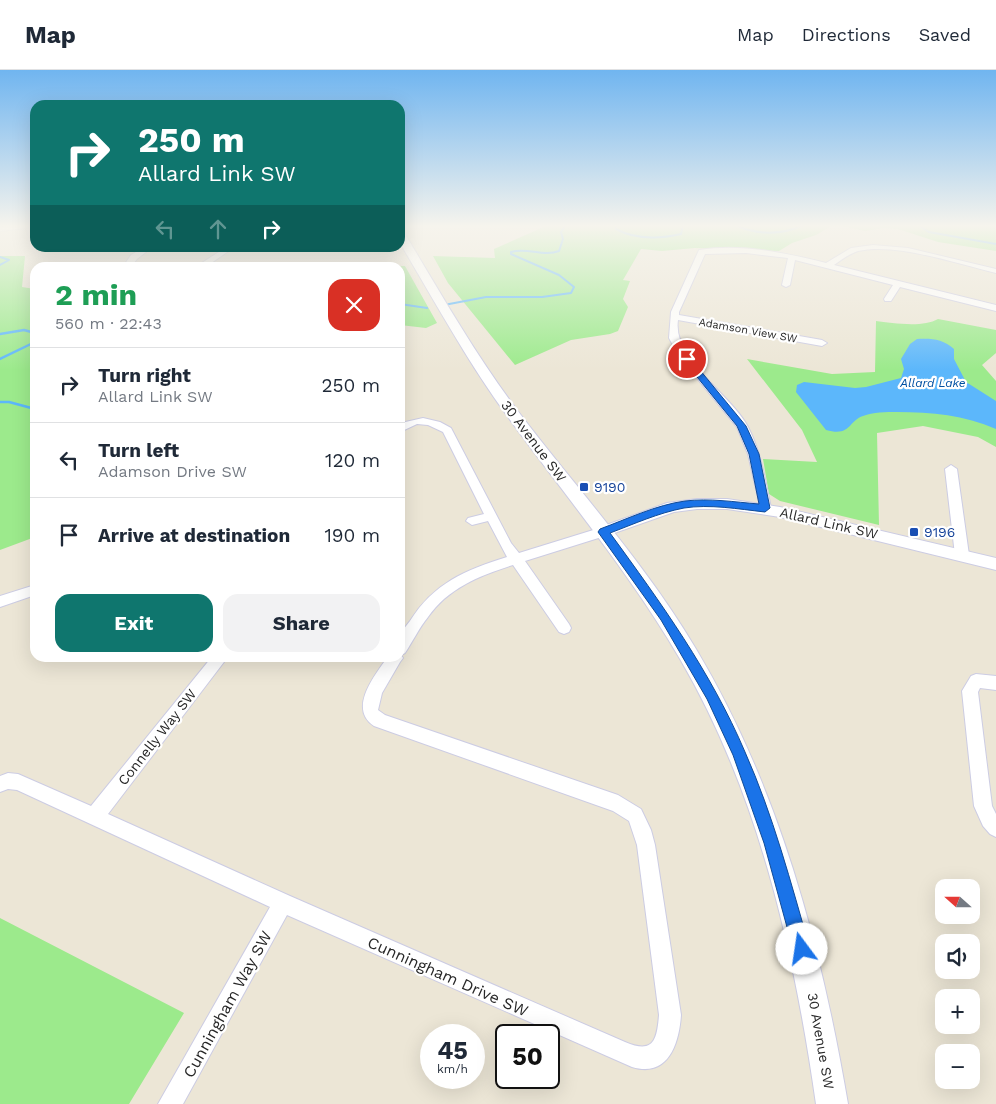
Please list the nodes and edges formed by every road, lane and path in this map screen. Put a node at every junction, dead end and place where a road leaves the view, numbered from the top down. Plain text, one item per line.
1 (693, 273) edge
2 (789, 273) edge
3 (856, 273) edge
4 (425, 275) edge
5 (898, 284) junction
6 (786, 285) dead end
7 (888, 299) dead end
8 (996, 308) edge
9 (674, 318) junction
10 (822, 343) dead end
11 (405, 425) edge
12 (951, 469) dead end
13 (765, 508) junction
14 (491, 516) junction
15 (472, 521) dead end
16 (603, 532) junction
17 (962, 555) junction
18 (517, 560) junction
19 (996, 564) edge
20 (30, 592) edge
21 (0, 602) edge
22 (564, 628) dead end
23 (405, 641) edge
24 (216, 662) edge
25 (393, 662) edge
26 (996, 683) edge
27 (0, 784) edge
28 (95, 816) junction
29 (996, 828) edge
30 (282, 903) junction
31 (170, 1104) edge
32 (832, 1104) edge

1 - 9 street
2 - 6 street
3 - 5 street
4 - 16 main road, 30 Avenue SW
5 - 7 street
5 - 8 street
9 - 10 street, Adamson View SW
9 - 13 street
11 - 14 street
12 - 17 street
13 - 16 street, Allard Link SW
13 - 17 street, Allard Link SW
14 - 15 street
14 - 18 street
16 - 18 street
16 - 32 main road, 30 Avenue SW
17 - 19 street, Allard Link SW
18 - 22 street
18 - 23 street
20 - 21 street
24 - 28 street, Connelly Way SW
25 - 30 street, Cunningham Drive SW
26 - 29 street
27 - 28 street, Cunningham Drive SW
28 - 30 street, Cunningham Drive SW
30 - 31 street, Cunningham Way SW

